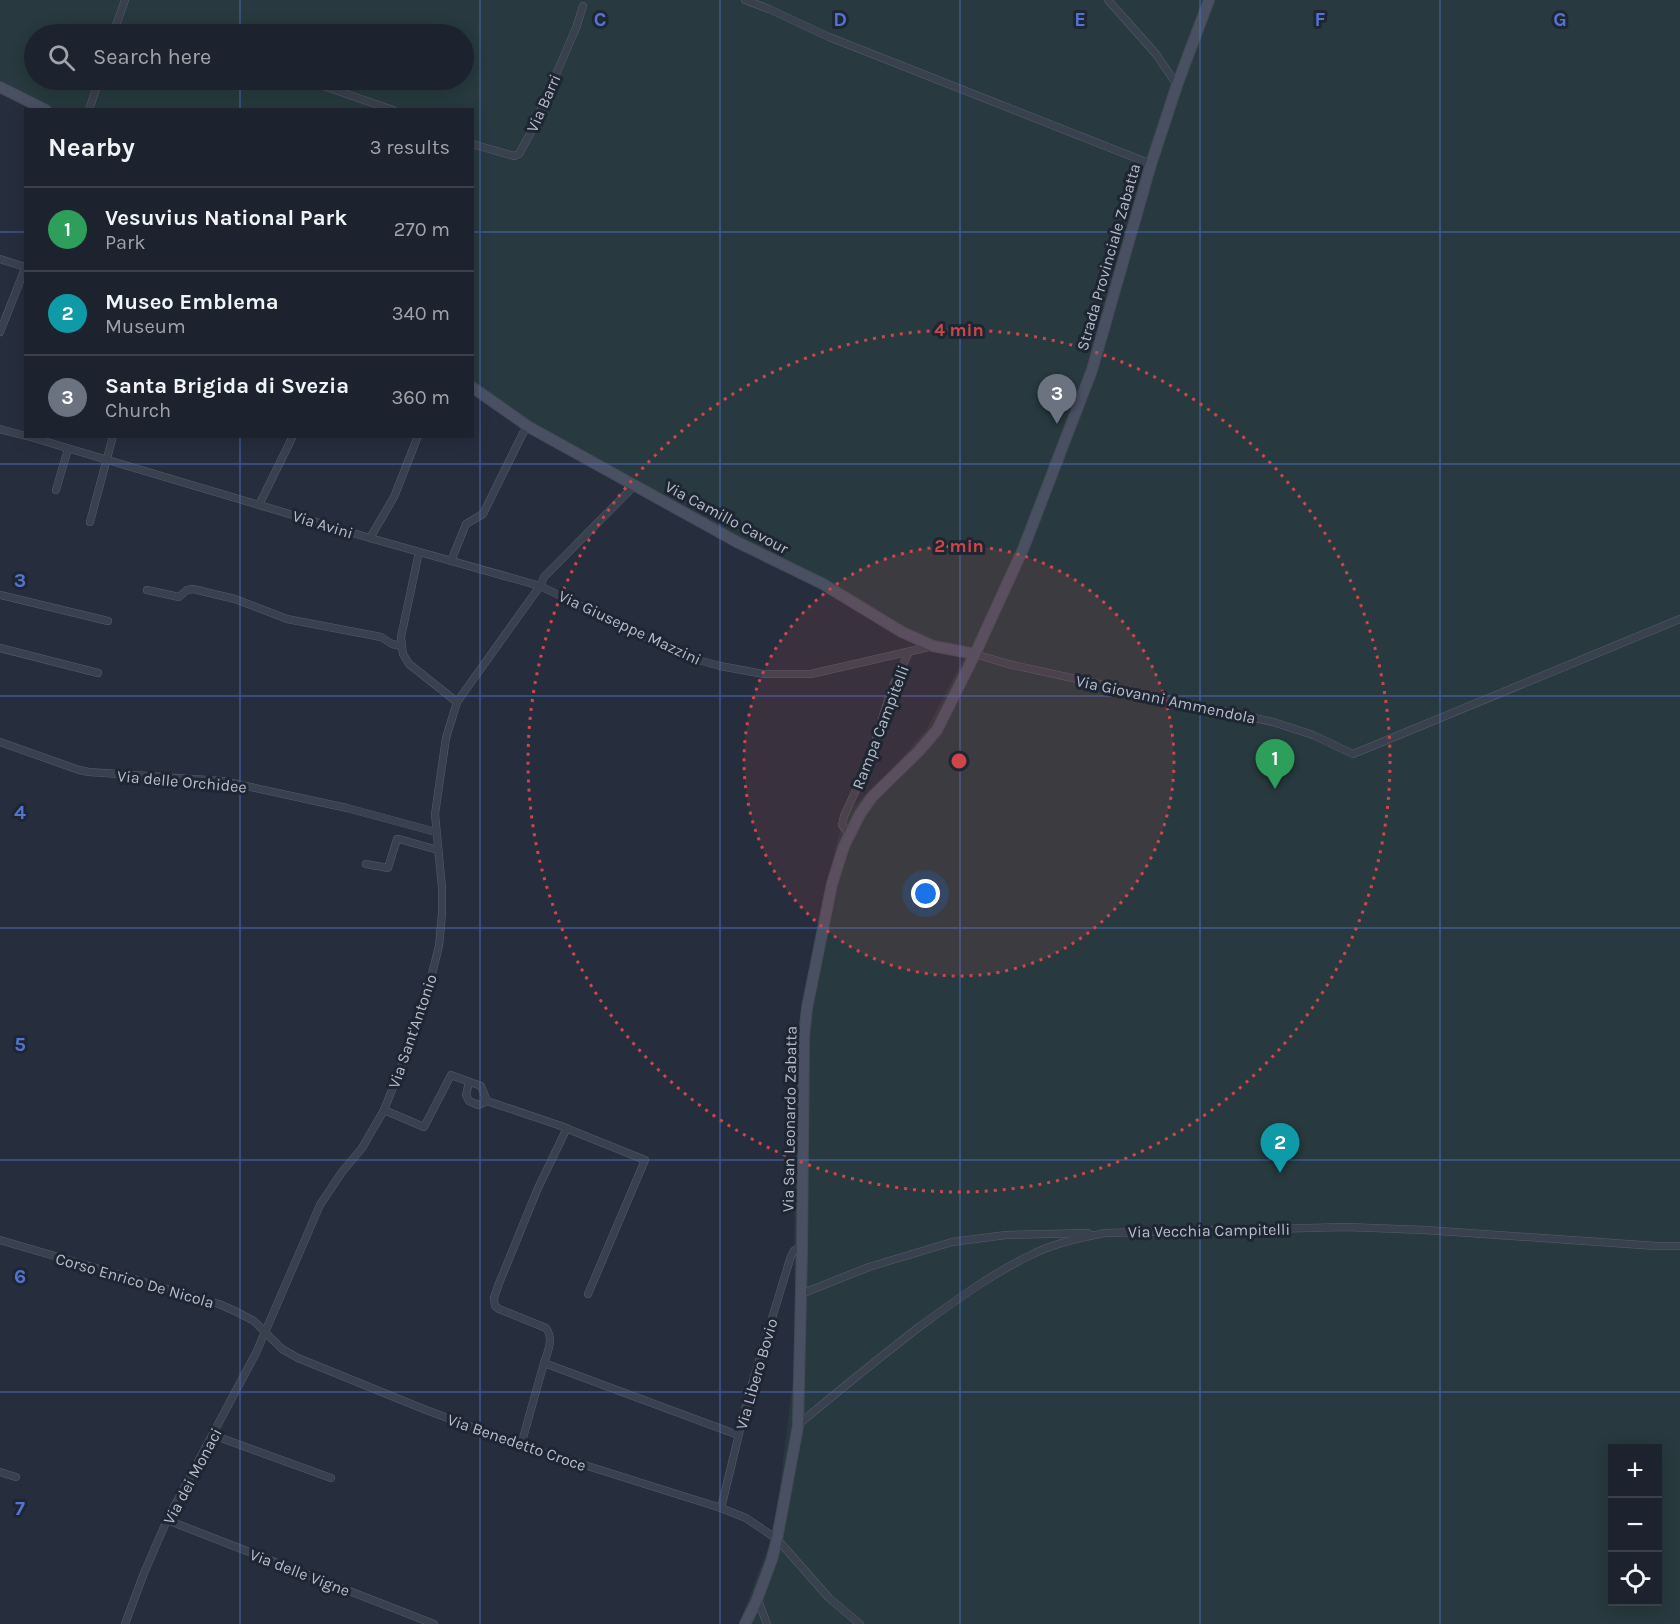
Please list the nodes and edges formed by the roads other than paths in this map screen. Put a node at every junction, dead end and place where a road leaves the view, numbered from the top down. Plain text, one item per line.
1 (125, 0) edge
2 (745, 0) edge
3 (1108, 0) edge
4 (1209, 0) edge
5 (583, 6) dead end
6 (116, 24) edge
7 (1177, 85) junction
8 (0, 87) edge
9 (96, 90) edge
10 (335, 90) edge
11 (42, 108) edge
12 (90, 108) edge
13 (387, 108) edge
14 (474, 145) edge
15 (1151, 164) junction
16 (0, 259) edge
17 (24, 265) edge
18 (24, 271) edge
19 (0, 332) edge
20 (474, 388) edge
21 (530, 427) junction
22 (0, 429) edge
23 (24, 435) edge
24 (113, 438) edge
25 (292, 438) edge
26 (417, 438) edge
27 (52, 440) edge
28 (68, 449) junction
29 (107, 460) junction
30 (635, 485) junction
31 (56, 490) dead end
32 (259, 505) junction
33 (90, 522) dead end
34 (370, 538) junction
35 (419, 552) junction
36 (451, 561) junction
37 (540, 586) junction
38 (147, 590) dead end
39 (0, 595) edge
40 (1680, 619) edge
41 (108, 621) dead end
42 (401, 646) junction
43 (933, 646) junction
44 (0, 648) edge
45 (909, 651) junction
46 (975, 654) junction
47 (98, 673) dead end
48 (457, 702) junction
49 (0, 742) edge
50 (436, 832) junction
51 (849, 833) junction
52 (438, 849) junction
53 (366, 864) dead end
54 (469, 1082) junction
55 (488, 1101) junction
56 (384, 1110) junction
57 (568, 1129) dead end
58 (1105, 1233) junction
59 (0, 1240) edge
60 (1680, 1246) edge
61 (802, 1247) junction
62 (588, 1294) dead end
63 (801, 1294) junction
64 (265, 1330) junction
65 (544, 1363) junction
66 (798, 1426) junction
67 (213, 1435) junction
68 (738, 1435) junction
69 (521, 1445) junction
70 (0, 1472) edge
71 (16, 1477) dead end
72 (331, 1478) dead end
73 (720, 1508) junction
74 (167, 1520) junction
75 (777, 1539) junction
76 (757, 1598) junction
77 (125, 1624) edge
78 (434, 1624) edge
79 (745, 1624) edge
80 (767, 1624) edge
81 (860, 1624) edge

1 - 6 street
2 - 15 street
3 - 7 street
4 - 7 street, Strada Provinciale Zabatta
5 - 14 street, Via Barri
7 - 15 street, Strada Provinciale Zabatta
8 - 11 street
9 - 12 street
10 - 13 street
15 - 46 street, Strada Provinciale Zabatta
16 - 17 street
18 - 19 street
20 - 21 street, Via Camillo Cavour
21 - 30 street, Via Camillo Cavour
21 - 36 street
22 - 23 street, Via Avini
24 - 29 street
25 - 32 street
26 - 34 street
27 - 28 street, Via Avini
28 - 29 street, Via Avini
28 - 31 street
29 - 32 street, Via Avini
29 - 33 street
30 - 37 street, Via Sant'Antonio
30 - 43 street, Via Camillo Cavour
32 - 34 street, Via Avini
34 - 35 street, Via Avini
35 - 36 street, Via Avini
35 - 42 street
36 - 37 street, Via Avini
37 - 45 street, Via Giuseppe Mazzini
37 - 48 street, Via Sant'Antonio
38 - 42 street
39 - 41 street
40 - 46 street, Via Giovanni Ammendola
42 - 48 street
43 - 45 street, Via Giuseppe Mazzini
43 - 46 street, Via Camillo Cavour
44 - 47 street
45 - 51 street, Rampa Campitelli
46 - 51 street, Via San Leonardo Zabatta
48 - 50 street, Via Sant'Antonio
49 - 50 street, Via delle Orchidee
50 - 52 street, Via Sant'Antonio
51 - 61 street, Via San Leonardo Zabatta
52 - 53 street
52 - 56 street, Via Sant'Antonio
54 - 55 street
54 - 55 street
54 - 56 street
55 - 65 street
56 - 64 street, Via Sant'Antonio
57 - 62 street
58 - 60 street, Via Vecchia Campitelli
58 - 63 street
58 - 66 street, Via Vecchia Campitelli
59 - 64 street, Corso Enrico De Nicola
61 - 63 street, Via San Leonardo Zabatta
61 - 68 street, Via Libero Bovio
63 - 66 street, Via San Leonardo Zabatta
64 - 67 street, Via dei Monaci
64 - 69 street, Via Benedetto Croce
65 - 68 street
65 - 69 street
66 - 75 street, Via San Leonardo Zabatta
67 - 72 street
67 - 74 street, Via dei Monaci
68 - 73 street, Via Libero Bovio
69 - 73 street, Via Benedetto Croce
70 - 71 street
73 - 75 street, Via Benedetto Croce
74 - 77 street, Via dei Monaci
74 - 78 street, Via delle Vigne
75 - 76 street, Via San Leonardo Zabatta
75 - 81 street, Via Benedetto Croce
76 - 79 street, Via San Leonardo Zabatta
76 - 80 street

